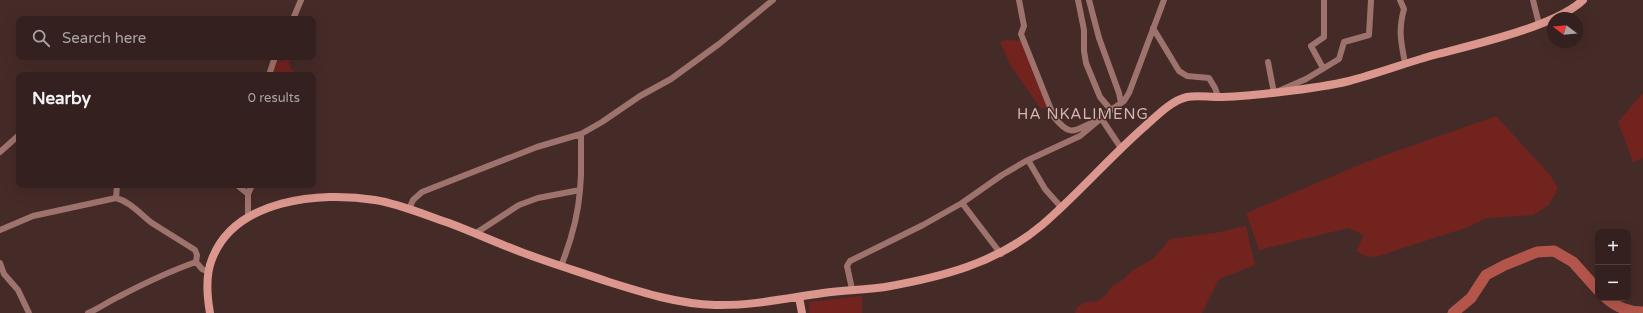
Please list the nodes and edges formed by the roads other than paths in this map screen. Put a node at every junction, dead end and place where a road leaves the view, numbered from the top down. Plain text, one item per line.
1 (301, 0) edge
2 (773, 0) edge
3 (1020, 0) edge
4 (1078, 0) edge
5 (1089, 0) edge
6 (1164, 0) edge
7 (1324, 0) edge
8 (1371, 0) edge
9 (1400, 0) edge
10 (1533, 0) edge
11 (1583, 0) edge
12 (294, 16) edge
13 (1540, 24) junction
14 (1152, 28) junction
15 (274, 60) edge
16 (1268, 62) dead end
17 (1405, 63) junction
18 (1323, 68) junction
19 (270, 72) edge
20 (1274, 93) junction
21 (1218, 97) junction
22 (1121, 103) junction
23 (1111, 110) junction
24 (1100, 119) junction
25 (582, 134) junction
26 (16, 138) edge
27 (1121, 148) junction
28 (0, 152) edge
29 (1028, 160) junction
30 (117, 188) edge
31 (240, 188) edge
32 (251, 188) edge
33 (580, 190) junction
34 (248, 194) junction
35 (116, 198) junction
36 (962, 203) junction
37 (1061, 207) junction
38 (409, 209) junction
39 (248, 217) junction
40 (0, 230) edge
41 (476, 233) junction
42 (1001, 254) junction
43 (196, 262) junction
44 (0, 263) edge
45 (561, 266) junction
46 (209, 272) junction
47 (852, 289) junction
48 (799, 297) junction
49 (29, 313) edge
50 (88, 313) edge
51 (210, 313) edge
52 (802, 313) edge

1 - 12 street
2 - 25 street
3 - 24 street
4 - 23 street
5 - 22 street
6 - 14 street
7 - 18 street
8 - 18 street
9 - 17 street
10 - 13 street
11 - 13 main road
13 - 17 main road
14 - 21 street
14 - 22 street
15 - 19 street
16 - 20 street
17 - 20 main road
18 - 20 street
20 - 21 main road
21 - 27 main road
22 - 23 street
23 - 24 street
24 - 27 street
24 - 29 street
25 - 33 street
25 - 38 street
26 - 28 street
27 - 37 main road
29 - 36 street
29 - 37 street
30 - 35 street
31 - 34 street
32 - 34 street
33 - 41 street
33 - 45 street
34 - 39 street
35 - 40 street
35 - 43 street
36 - 42 street
36 - 47 street
37 - 42 main road
38 - 39 main road
38 - 41 main road
39 - 46 main road
41 - 45 main road
42 - 47 main road
43 - 46 street
43 - 50 street
44 - 49 street
45 - 48 main road
46 - 51 main road
47 - 48 main road
48 - 52 main road

